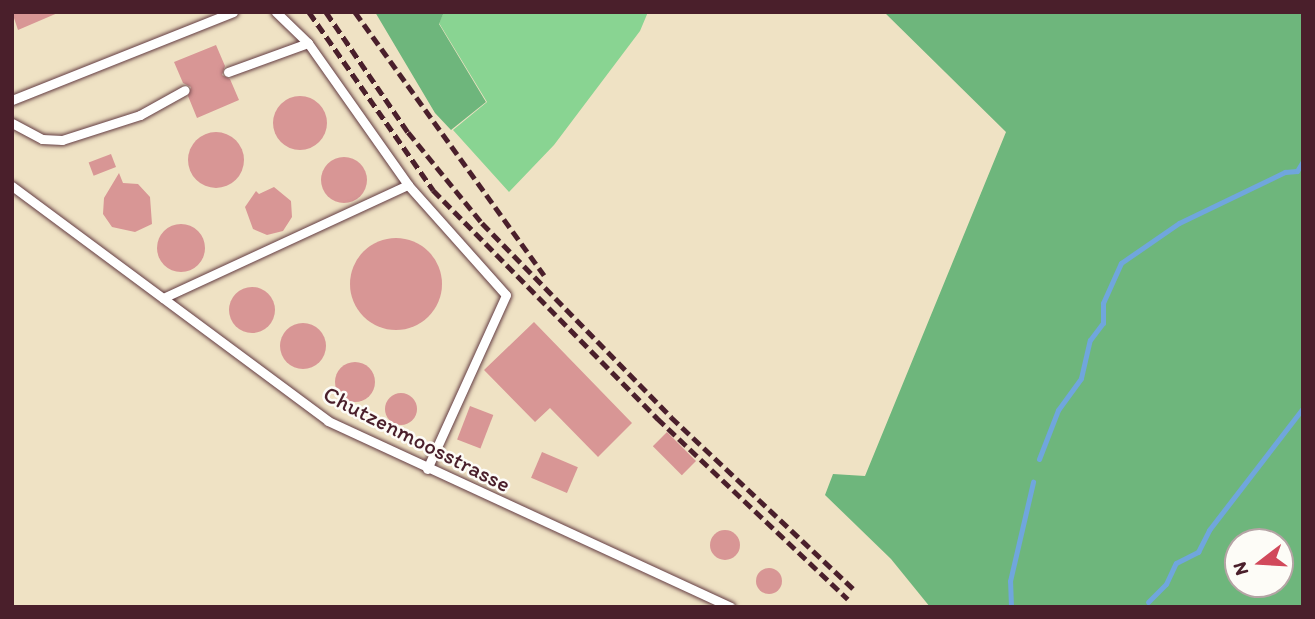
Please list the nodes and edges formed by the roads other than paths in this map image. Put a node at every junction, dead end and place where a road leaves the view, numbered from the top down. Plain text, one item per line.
1 (233, 12) edge
2 (276, 12) edge
3 (309, 43) junction
4 (228, 72) dead end
5 (185, 90) dead end
6 (12, 100) edge
7 (12, 123) edge
8 (408, 185) junction
9 (12, 186) edge
10 (163, 298) junction
11 (427, 469) junction
12 (730, 607) edge

1 - 6 lane
2 - 3 lane
3 - 4 lane
3 - 8 lane
5 - 7 lane
8 - 10 lane
8 - 11 lane
9 - 10 lane, Chutzenmoosstrasse
10 - 11 lane, Chutzenmoosstrasse
11 - 12 lane, Chutzenmoosstrasse

